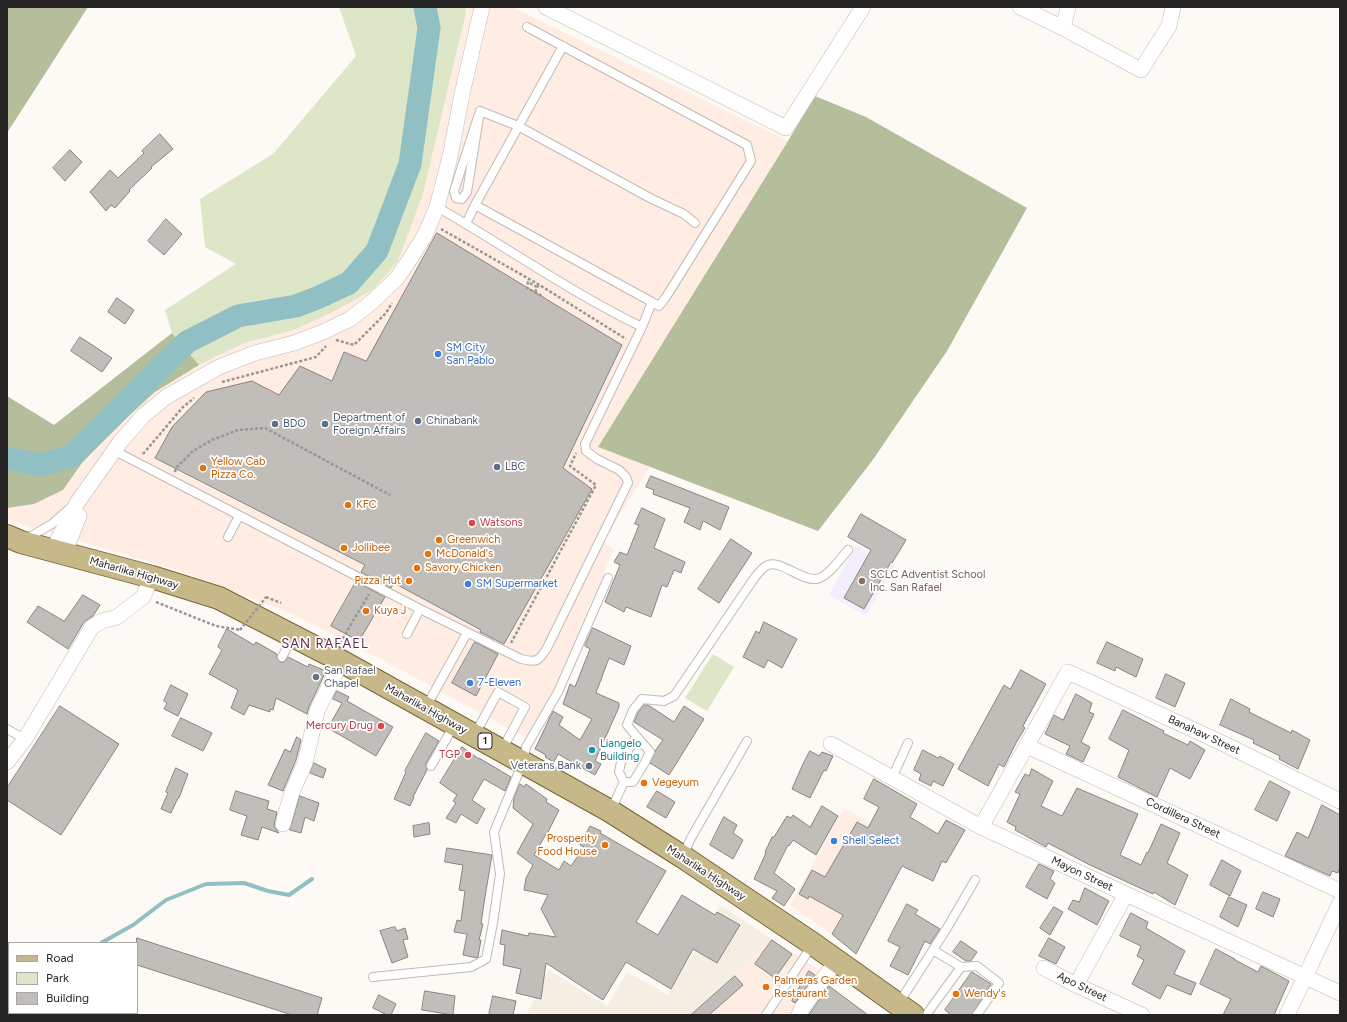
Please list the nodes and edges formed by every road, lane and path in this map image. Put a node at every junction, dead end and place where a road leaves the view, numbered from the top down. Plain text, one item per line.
1 (482, 7) edge
2 (546, 7) edge
3 (863, 7) edge
4 (1020, 7) edge
5 (1068, 7) edge
6 (1174, 7) edge
7 (527, 27) dead end
8 (1063, 28) junction
9 (562, 46) junction
10 (480, 110) junction
11 (518, 126) junction
12 (476, 205) junction
13 (437, 207) junction
14 (696, 223) dead end
15 (466, 224) junction
16 (438, 227) dead end
17 (535, 292) dead end
18 (544, 297) dead end
19 (394, 299) dead end
20 (652, 302) junction
21 (642, 327) junction
22 (332, 339) dead end
23 (628, 340) dead end
24 (328, 344) dead end
25 (217, 384) dead end
26 (200, 394) dead end
27 (115, 451) junction
28 (577, 452) dead end
29 (143, 454) dead end
30 (168, 469) dead end
31 (174, 472) junction
32 (181, 476) dead end
33 (90, 484) junction
34 (390, 496) dead end
35 (77, 503) junction
36 (239, 516) junction
37 (228, 537) dead end
38 (14, 539) edge
39 (848, 550) dead end
40 (58, 552) junction
41 (152, 577) junction
42 (608, 578) dead end
43 (374, 584) junction
44 (143, 597) junction
45 (281, 603) dead end
46 (420, 609) junction
47 (467, 633) junction
48 (406, 634) dead end
49 (293, 637) junction
50 (508, 648) dead end
51 (282, 657) dead end
52 (337, 659) junction
53 (425, 708) junction
54 (454, 724) junction
55 (7, 729) edge
56 (474, 735) junction
57 (636, 737) junction
58 (25, 739) junction
59 (747, 741) dead end
60 (908, 743) dead end
61 (831, 744) dead end
62 (1027, 746) junction
63 (502, 750) junction
64 (7, 762) edge
65 (523, 762) junction
66 (431, 766) dead end
67 (892, 778) junction
68 (624, 782) junction
69 (1340, 801) edge
70 (610, 811) junction
71 (283, 824) dead end
72 (981, 827) junction
73 (683, 857) junction
74 (975, 880) dead end
75 (1340, 891) edge
76 (1126, 894) junction
77 (1340, 903) edge
78 (813, 944) junction
79 (933, 950) junction
80 (836, 960) junction
81 (960, 967) junction
82 (1044, 968) dead end
83 (1305, 976) junction
84 (373, 977) dead end
85 (1076, 985) junction
86 (1340, 993) edge
87 (775, 1002) junction
88 (906, 1010) edge
89 (766, 1015) edge
90 (776, 1015) edge
91 (799, 1015) edge
92 (926, 1015) edge
93 (977, 1015) edge
94 (1142, 1015) edge
95 (1286, 1015) edge

1 - 13 street
2 - 3 street
4 - 8 street
5 - 8 street
6 - 8 street
7 - 9 lane
9 - 11 lane
9 - 20 lane
10 - 10 lane
10 - 11 lane
11 - 12 lane
11 - 14 lane
12 - 15 lane
12 - 20 lane
13 - 15 lane
13 - 27 street
15 - 21 lane
16 - 23 path
17 - 18 path
19 - 22 path
20 - 21 lane
21 - 47 lane
24 - 25 path
26 - 29 path
27 - 33 street
27 - 36 lane
28 - 50 path
30 - 31 path
31 - 32 path
31 - 34 path
33 - 35 street
33 - 40 street
35 - 38 lane
35 - 40 street
36 - 37 lane
36 - 43 lane
38 - 40 main road, Maharlika Highway / 1
39 - 57 lane
40 - 41 main road, Maharlika Highway / 1
41 - 44 street
41 - 49 main road, Maharlika Highway / 1
42 - 65 lane
43 - 46 lane
43 - 52 path
44 - 45 path, bridge
44 - 58 street
46 - 47 lane
46 - 48 lane
47 - 53 lane
49 - 51 lane
49 - 52 main road, Maharlika Highway / 1
52 - 53 main road, Maharlika Highway / 1
52 - 71 street
53 - 54 main road, Maharlika Highway / 1
54 - 56 main road, Maharlika Highway / 1
54 - 66 lane
55 - 58 lane
56 - 63 main road, Maharlika Highway / 1
56 - 63 lane
57 - 68 lane
57 - 68 lane
58 - 64 street
59 - 73 lane
60 - 67 lane
61 - 67 street, Mayon Street
62 - 69 street, Banahaw Street
62 - 72 street
62 - 75 street, Cordillera Street
63 - 65 main road, Maharlika Highway / 1
65 - 70 main road, Maharlika Highway / 1
65 - 84 lane
67 - 72 street, Mayon Street
68 - 70 lane
70 - 73 main road, Maharlika Highway / 1
72 - 76 street, Mayon Street
73 - 78 main road, Maharlika Highway / 1
74 - 79 lane
76 - 83 street, Mayon Street
76 - 85 street
77 - 83 street
78 - 80 main road, Maharlika Highway / 1
78 - 87 lane
79 - 81 lane
79 - 88 lane
80 - 88 main road, Maharlika Highway / 1
80 - 91 street
81 - 92 lane
81 - 93 lane
82 - 85 street, Apo Street
83 - 86 street, Mayon Street
83 - 95 street
85 - 94 street, Apo Street
87 - 89 lane
87 - 90 lane

